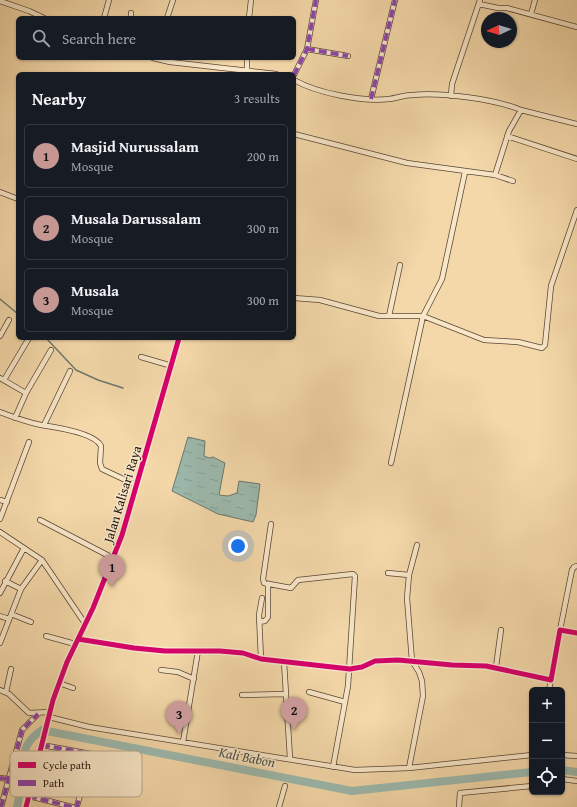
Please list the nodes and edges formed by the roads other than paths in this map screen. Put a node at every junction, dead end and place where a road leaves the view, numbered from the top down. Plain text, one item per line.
1 (110, 0) edge
2 (173, 0) edge
3 (251, 0) edge
4 (316, 0) edge
5 (395, 0) edge
6 (535, 0) edge
7 (0, 1) edge
8 (480, 2) edge
9 (530, 14) junction
10 (40, 16) edge
11 (105, 16) edge
12 (168, 16) edge
13 (249, 16) edge
14 (577, 27) edge
15 (307, 49) junction
16 (348, 56) dead end
17 (162, 60) edge
18 (247, 60) edge
19 (247, 72) edge
20 (296, 72) edge
21 (296, 81) edge
22 (451, 96) junction
23 (371, 99) junction
24 (521, 110) junction
25 (577, 124) edge
26 (296, 135) edge
27 (507, 136) junction
28 (577, 159) edge
29 (465, 172) junction
30 (495, 175) junction
31 (513, 180) dead end
32 (0, 192) edge
33 (16, 198) edge
34 (577, 210) edge
35 (400, 264) dead end
36 (296, 298) edge
37 (389, 316) junction
38 (423, 316) junction
39 (9, 320) dead end
40 (0, 336) edge
41 (28, 340) edge
42 (178, 340) edge
43 (51, 350) dead end
44 (141, 356) dead end
45 (172, 366) junction
46 (70, 371) dead end
47 (2, 379) edge
48 (26, 393) junction
49 (0, 412) edge
50 (15, 418) junction
51 (44, 425) junction
52 (29, 442) dead end
53 (391, 464) dead end
54 (136, 485) junction
55 (0, 500) edge
56 (7, 502) junction
57 (0, 519) edge
58 (40, 520) dead end
59 (271, 524) dead end
60 (0, 532) edge
61 (417, 545) dead end
62 (24, 548) junction
63 (113, 558) junction
64 (42, 560) junction
65 (577, 566) edge
66 (388, 573) dead end
67 (409, 575) junction
68 (5, 581) junction
69 (268, 584) junction
70 (21, 589) junction
71 (0, 593) edge
72 (262, 598) dead end
73 (0, 616) edge
74 (10, 616) junction
75 (30, 622) dead end
76 (84, 622) junction
77 (259, 622) junction
78 (501, 630) dead end
79 (560, 630) junction
80 (577, 633) edge
81 (2, 635) edge
82 (46, 636) dead end
83 (78, 639) junction
84 (0, 643) edge
85 (76, 644) junction
86 (198, 651) junction
87 (261, 659) junction
88 (412, 661) junction
89 (284, 662) junction
90 (496, 667) junction
91 (11, 669) dead end
92 (350, 669) junction
93 (161, 670) dead end
94 (194, 679) junction
95 (551, 680) junction
96 (59, 683) junction
97 (550, 687) edge
98 (73, 688) dead end
99 (0, 690) edge
100 (6, 692) junction
101 (309, 692) dead end
102 (285, 694) junction
103 (242, 695) dead end
104 (345, 702) junction
105 (38, 714) junction
106 (49, 716) junction
107 (43, 742) junction
108 (183, 742) junction
109 (16, 751) edge
110 (41, 751) edge
111 (80, 751) edge
112 (529, 755) edge
113 (565, 755) edge
114 (577, 756) edge
115 (290, 758) junction
116 (333, 767) junction
117 (409, 768) junction
118 (10, 772) edge
119 (0, 778) edge
120 (8, 779) junction
121 (565, 779) edge
122 (577, 781) edge
123 (285, 786) dead end
124 (529, 786) edge
125 (29, 797) edge
126 (32, 797) edge
127 (78, 797) edge
128 (52, 805) edge
129 (1, 807) edge
130 (26, 807) edge
131 (75, 807) edge
132 (279, 807) edge
133 (459, 807) edge

1 - 11 street
2 - 12 street
3 - 13 street
4 - 15 street
5 - 23 street
6 - 9 street
7 - 10 street
8 - 9 street
8 - 22 street
9 - 14 street
15 - 16 street
15 - 20 street
17 - 19 street
18 - 19 street
21 - 23 street
22 - 23 street
22 - 24 street
24 - 25 street
24 - 27 street
26 - 29 street
27 - 28 street
27 - 30 street
29 - 30 street
29 - 38 street
30 - 31 street
32 - 33 street
34 - 38 street
35 - 37 street
36 - 37 street
37 - 38 street
38 - 53 street
39 - 40 street
41 - 47 street
42 - 45 street, Jalan Kalisari Raya
43 - 48 street
44 - 45 street
45 - 54 street, Jalan Kalisari Raya
46 - 51 street
47 - 48 street
48 - 50 street
49 - 50 street
50 - 51 street
51 - 54 street
52 - 56 street
54 - 63 street, Jalan Kalisari Raya
55 - 56 street
56 - 57 street
58 - 63 street
59 - 69 street
60 - 62 street
61 - 67 street
62 - 64 street
62 - 68 street
63 - 76 street, Jalan Kalisari Raya
64 - 70 street
64 - 76 street
65 - 79 street
66 - 67 street
67 - 88 street
68 - 70 street
68 - 71 street
69 - 77 street
69 - 92 street
70 - 74 street
72 - 77 street
73 - 74 street
74 - 75 street
74 - 81 street
76 - 83 street, Jalan Kalisari Raya
77 - 87 street
78 - 90 street
79 - 80 street
79 - 95 street
81 - 84 street
82 - 85 street
83 - 85 street, Jalan Kalisari Raya
83 - 86 street
85 - 96 street, Jalan Kalisari Raya
86 - 87 street
86 - 94 street
87 - 89 street
88 - 90 street
88 - 92 street
88 - 117 street
89 - 92 street
89 - 102 street
90 - 95 street
91 - 100 street
92 - 104 street
93 - 94 street
94 - 108 street
95 - 97 street
96 - 98 street
96 - 106 street, Jalan Kalisari Raya
99 - 100 street
100 - 105 street
101 - 104 street
102 - 103 street
102 - 115 street
104 - 116 street
105 - 106 street
105 - 109 street
106 - 107 street, Jalan Kalisari Raya
106 - 108 street
107 - 110 street, Jalan Kalisari Raya
107 - 111 street
108 - 115 street
112 - 117 street
113 - 114 street
115 - 116 street
116 - 117 street
118 - 120 street
119 - 120 street
120 - 129 street
121 - 122 street
123 - 132 street
124 - 133 street
125 - 130 street, Jalan Kalisari Raya
126 - 128 street
127 - 131 street
128 - 131 street

